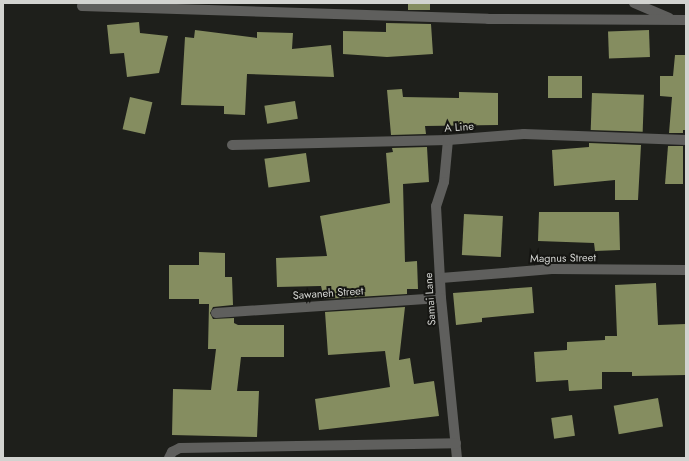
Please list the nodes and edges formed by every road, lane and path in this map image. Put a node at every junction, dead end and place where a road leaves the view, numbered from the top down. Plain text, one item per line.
1 (634, 3) edge
2 (82, 6) dead end
3 (673, 20) junction
4 (686, 20) edge
5 (448, 140) junction
6 (686, 140) edge
7 (232, 145) dead end
8 (686, 270) edge
9 (441, 278) junction
10 (441, 298) junction
11 (216, 313) dead end
12 (456, 443) junction
13 (169, 458) edge
14 (457, 458) edge

1 - 3 street
2 - 3 street
3 - 4 street
5 - 6 street, A Line
5 - 7 street, A Line
5 - 9 street, Samai Lane
8 - 9 street, Magnus Street
9 - 10 street, Samai Lane
10 - 11 street, Sawaneh Street
10 - 12 street, Samai Lane
12 - 13 street
12 - 14 street, Samai Lane

